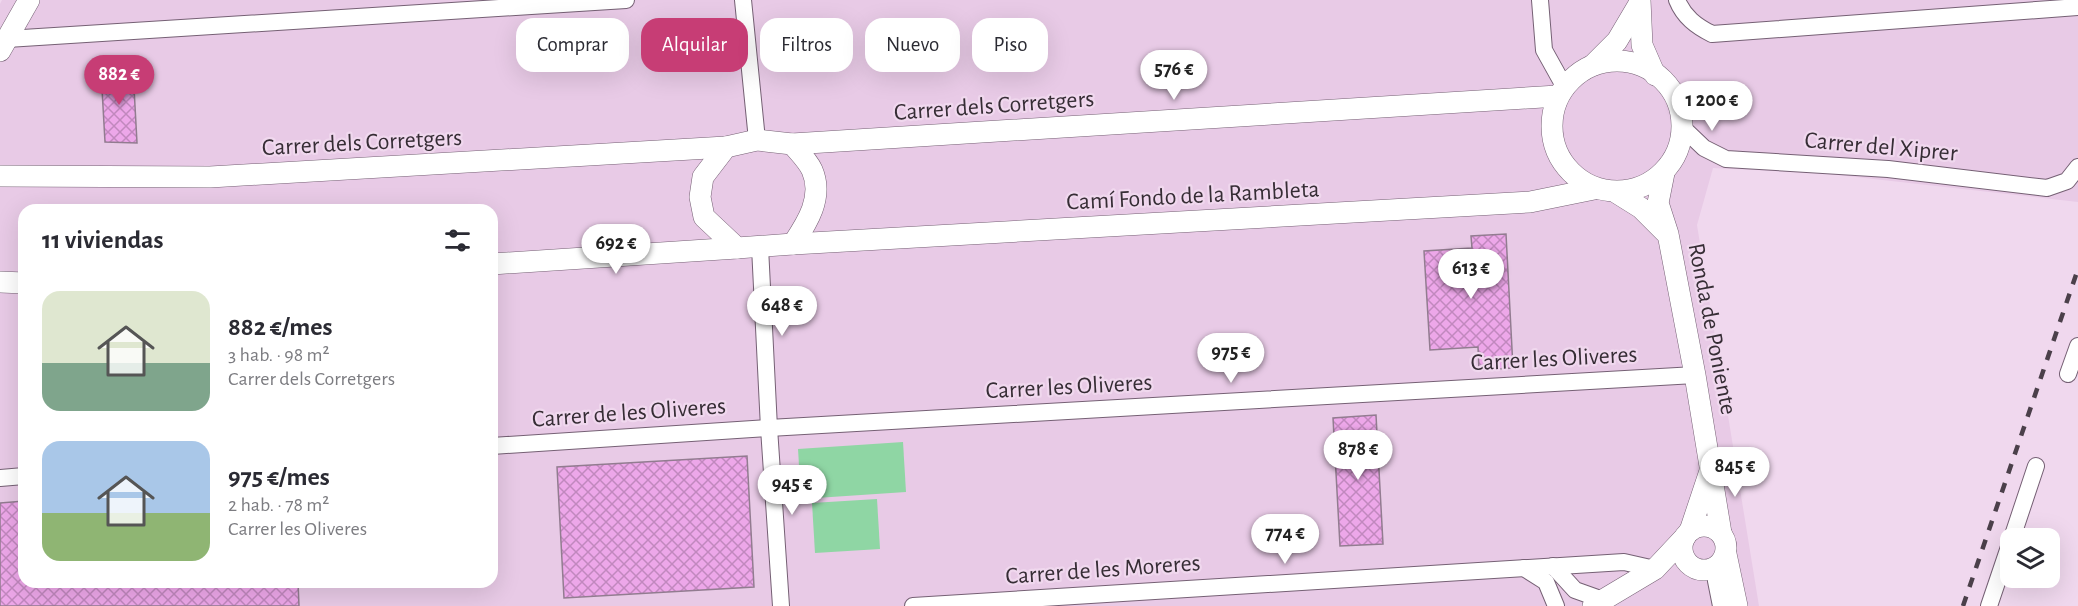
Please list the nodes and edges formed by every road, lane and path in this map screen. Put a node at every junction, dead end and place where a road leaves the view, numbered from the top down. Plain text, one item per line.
1 (29, 0) edge
2 (626, 0) edge
3 (743, 0) edge
4 (1540, 0) edge
5 (1677, 0) edge
6 (1640, 2) edge
7 (2078, 7) edge
8 (3, 45) edge
9 (1593, 65) junction
10 (1655, 75) junction
11 (1561, 91) junction
12 (1682, 127) junction
13 (757, 140) junction
14 (792, 144) junction
15 (726, 147) junction
16 (2078, 167) edge
17 (1664, 173) junction
18 (0, 176) edge
19 (1594, 189) junction
20 (1617, 193) junction
21 (1668, 234) junction
22 (793, 244) junction
23 (760, 247) junction
24 (737, 248) junction
25 (498, 264) edge
26 (0, 282) edge
27 (18, 282) edge
28 (2078, 346) edge
29 (2068, 374) dead end
30 (1695, 375) junction
31 (769, 428) junction
32 (498, 446) edge
33 (2036, 466) dead end
34 (1711, 468) junction
35 (18, 476) edge
36 (0, 478) edge
37 (2015, 528) edge
38 (1721, 533) junction
39 (1688, 534) junction
40 (1726, 554) junction
41 (1553, 566) junction
42 (1524, 568) junction
43 (1655, 568) junction
44 (1703, 573) junction
45 (2000, 574) edge
46 (1598, 603) edge
47 (1731, 605) edge
48 (781, 606) edge
49 (912, 606) edge
50 (1556, 606) edge
51 (1989, 606) edge

1 - 8 street
2 - 8 street
3 - 13 street
4 - 11 street
5 - 7 street
6 - 9 street
6 - 10 street
9 - 10 street
9 - 11 street
10 - 12 street
11 - 14 street, Carrer dels Corretgers
11 - 19 street
12 - 16 street, Carrer del Xiprer
12 - 17 street
13 - 14 street
13 - 15 street
14 - 22 street
15 - 18 street, Carrer dels Corretgers
15 - 24 street
17 - 20 street
17 - 21 street, Ronda de Poniente
19 - 20 street
19 - 22 street, Camí Fondo de la Rambleta
20 - 21 street, Ronda de Poniente
21 - 30 street, Ronda de Poniente
22 - 23 street
23 - 24 street
23 - 31 street
24 - 25 street
26 - 27 street
28 - 29 street
30 - 31 street, Carrer les Oliveres
30 - 34 street, Ronda de Poniente
31 - 32 street, Carrer de les Oliveres
31 - 48 street
33 - 37 street
34 - 38 street, Ronda de Poniente
34 - 39 street, Ronda de Poniente
35 - 36 street
38 - 39 street
38 - 40 street
39 - 43 street
39 - 44 street
40 - 44 street
40 - 47 street
41 - 42 street, Carrer de les Moreres
41 - 43 street, Carrer de les Moreres
41 - 46 street
42 - 49 street, Carrer de les Moreres
42 - 50 street
43 - 44 street
43 - 46 street
44 - 47 street
45 - 51 street

